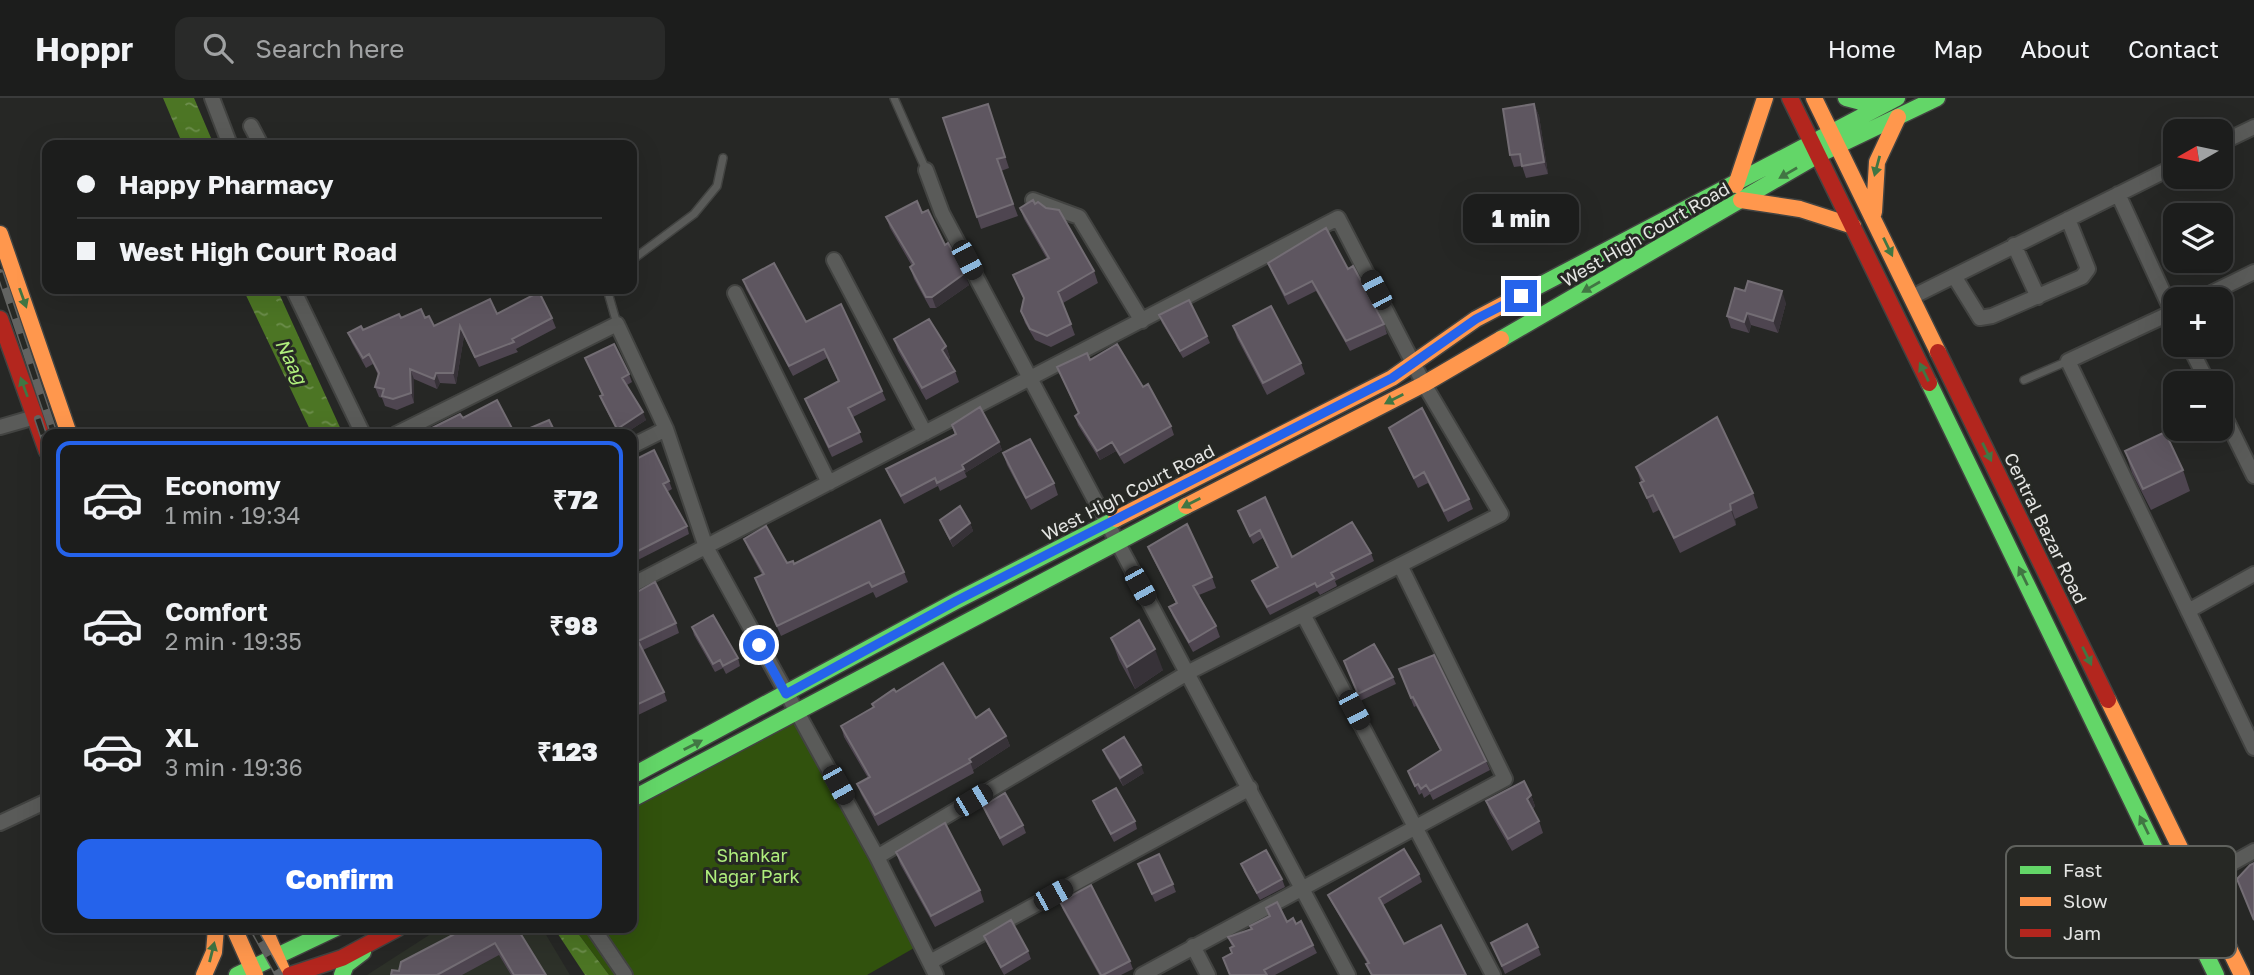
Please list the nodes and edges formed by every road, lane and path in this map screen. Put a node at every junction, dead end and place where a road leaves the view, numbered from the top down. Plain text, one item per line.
1 (212, 98) edge
2 (894, 98) edge
3 (1765, 98) edge
4 (1790, 98) edge
5 (1814, 98) edge
6 (1846, 98) edge
7 (1937, 98) edge
8 (1894, 99) edge
9 (1898, 117) junction
10 (251, 126) dead end
11 (2254, 127) edge
12 (2233, 138) edge
13 (1834, 139) junction
14 (228, 140) edge
15 (258, 140) edge
16 (1815, 148) junction
17 (723, 158) dead end
18 (926, 170) joint
19 (2163, 172) edge
20 (1738, 192) junction
21 (2118, 194) junction
22 (1033, 200) edge
23 (2068, 219) junction
24 (1874, 220) junction
25 (1853, 226) junction
26 (0, 234) edge
27 (2014, 245) junction
28 (637, 256) edge
29 (834, 260) dead end
30 (2254, 272) edge
31 (1954, 276) junction
32 (2223, 287) edge
33 (2163, 290) edge
34 (735, 293) dead end
35 (295, 294) edge
36 (608, 294) edge
37 (1912, 297) junction
38 (2038, 297) junction
39 (0, 319) edge
40 (2163, 319) edge
41 (1142, 321) junction
42 (617, 324) junction
43 (1413, 361) junction
44 (2068, 361) junction
45 (1030, 379) junction
46 (2025, 380) dead end
47 (1424, 384) junction
48 (35, 417) junction
49 (0, 427) edge
50 (67, 429) edge
51 (361, 429) edge
52 (406, 429) edge
53 (666, 429) junction
54 (925, 433) junction
55 (2233, 433) edge
56 (42, 437) edge
57 (637, 444) edge
58 (2254, 476) edge
59 (829, 483) junction
60 (1108, 524) junction
61 (1116, 542) junction
62 (706, 547) junction
63 (1400, 565) junction
64 (2254, 574) edge
65 (637, 583) edge
66 (2188, 611) junction
67 (1304, 616) junction
68 (1189, 673) junction
69 (786, 694) junction
70 (2254, 711) edge
71 (798, 714) junction
72 (2240, 719) junction
73 (2254, 748) edge
74 (637, 773) edge
75 (1250, 788) junction
76 (637, 796) edge
77 (42, 803) edge
78 (0, 823) edge
79 (1416, 827) junction
80 (2154, 846) edge
81 (2180, 846) edge
82 (2254, 851) edge
83 (877, 857) junction
84 (2236, 861) edge
85 (1302, 888) junction
86 (216, 933) edge
87 (235, 933) edge
88 (266, 933) edge
89 (326, 933) edge
90 (389, 933) edge
91 (596, 933) edge
92 (383, 936) junction
93 (1193, 946) junction
94 (276, 958) junction
95 (2208, 958) edge
96 (2234, 958) edge
97 (933, 969) edge
98 (244, 973) edge
99 (204, 975) edge
100 (284, 975) edge
101 (290, 975) edge
102 (342, 975) edge
103 (625, 975) edge
104 (1142, 975) edge
105 (1208, 975) edge
106 (1348, 975) edge
107 (1493, 975) edge
108 (2216, 975) edge
109 (2242, 975) edge

1 - 14 street
2 - 18 lane
3 - 20 main road
4 - 16 main road
5 - 13 main road, Central Bazar Road
6 - 8 main road
7 - 9 main road, West High Court Road
8 - 13 main road, West High Court Road
9 - 13 main road, West High Court Road
9 -> 24 main road
10 - 15 street
11 - 12 street
13 - 16 main road, West High Court Road
13 - 24 main road, Central Bazar Road
16 - 20 main road, West High Court Road
16 - 25 main road
17 - 28 lane
18 - 45 street
19 - 21 street
20 - 25 main road
20 - 43 main road, West High Court Road
20 -> 47 main road, West High Court Road
21 - 23 street
21 - 33 street
22 - 41 street
23 - 27 street
23 - 38 street
24 -> 37 main road, Central Bazar Road
80 -> 25 main road
26 -> 50 main road
27 - 31 street
27 - 38 street
29 - 54 street
30 - 32 street
31 - 37 street
31 - 38 street
34 - 59 street
35 - 51 street
36 - 42 lane
37 -> 81 main road, Central Bazar Road
48 -> 39 main road
40 - 44 street
41 - 43 street
41 - 45 street
42 - 52 street
42 - 53 street
43 - 47 street
43 - 60 main road, West High Court Road
44 - 46 lane
44 - 66 street
45 - 54 street
45 - 60 street
47 -> 61 main road, West High Court Road
47 - 63 street
48 - 49 street
48 - 56 main road
53 - 57 street
53 - 62 street
54 - 59 street
55 - 58 street
59 - 62 street
60 - 61 street
60 - 69 main road, West High Court Road
61 - 68 street
61 - 71 main road, West High Court Road
62 - 65 street
62 - 69 street
63 - 67 street
63 - 79 street
64 - 66 street
66 - 72 street
67 - 68 street
67 - 79 street
68 - 75 street
68 - 83 street
69 - 71 street
74 -> 69 main road, West High Court Road
70 - 72 street
71 - 76 main road, West High Court Road
71 - 83 street
72 - 73 street
75 - 85 street
75 - 97 street
77 - 78 street
79 - 85 street
79 - 107 street
82 - 84 street
83 - 97 street
85 - 93 street
85 - 106 street
99 -> 86 main road
87 - 98 main road
88 - 94 main road
89 - 94 main road
90 - 92 main road
91 - 103 street
92 - 101 main road
92 - 102 main road
93 - 104 street
93 - 105 street
94 - 98 main road
94 - 100 main road
95 - 108 main road
96 - 109 main road, Central Bazar Road

